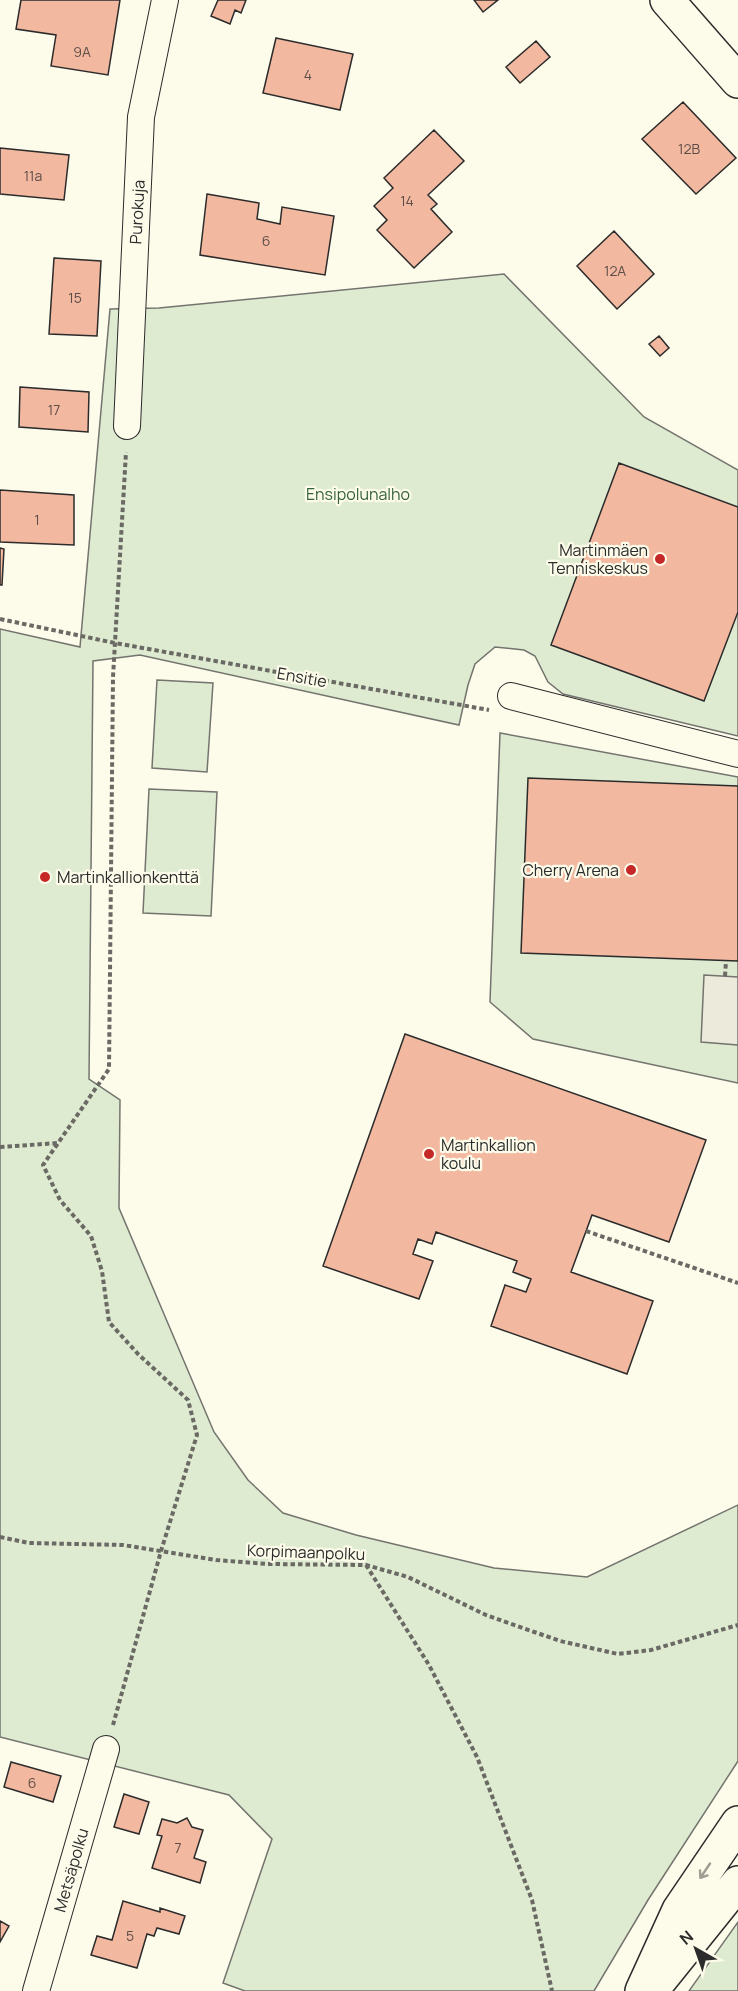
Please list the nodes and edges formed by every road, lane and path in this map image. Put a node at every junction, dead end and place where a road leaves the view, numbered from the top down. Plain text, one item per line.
1 (165, 0) edge
2 (667, 0) edge
3 (738, 81) edge
4 (127, 426) joint
5 (0, 619) edge
6 (116, 643) junction
7 (510, 696) dead end
8 (488, 710) dead end
9 (738, 754) edge
10 (726, 961) dead end
11 (725, 976) dead end
12 (59, 1143) junction
13 (0, 1147) edge
14 (586, 1231) dead end
15 (738, 1283) edge
16 (0, 1537) edge
17 (161, 1551) junction
18 (366, 1565) junction
19 (738, 1625) edge
20 (106, 1749) joint
21 (738, 1823) edge
22 (738, 1883) edge
23 (36, 1991) edge
24 (552, 1991) edge
25 (642, 1991) edge
26 (651, 1991) edge

1 - 4 street, Purokuja
2 - 3 main road
4 - 6 path
5 - 6 path, Ensitie
6 - 8 path, Ensitie
6 - 12 path
7 - 9 street
10 - 11 path
12 - 13 path
12 - 17 path
14 - 15 path
16 - 17 path, Korpimaanpolku
17 - 18 path, Korpimaanpolku
17 - 20 path
18 - 19 path, Korpimaanpolku
18 - 24 path
20 - 23 street, Metsäpolku
21 -> 25 main road
22 - 26 main road

